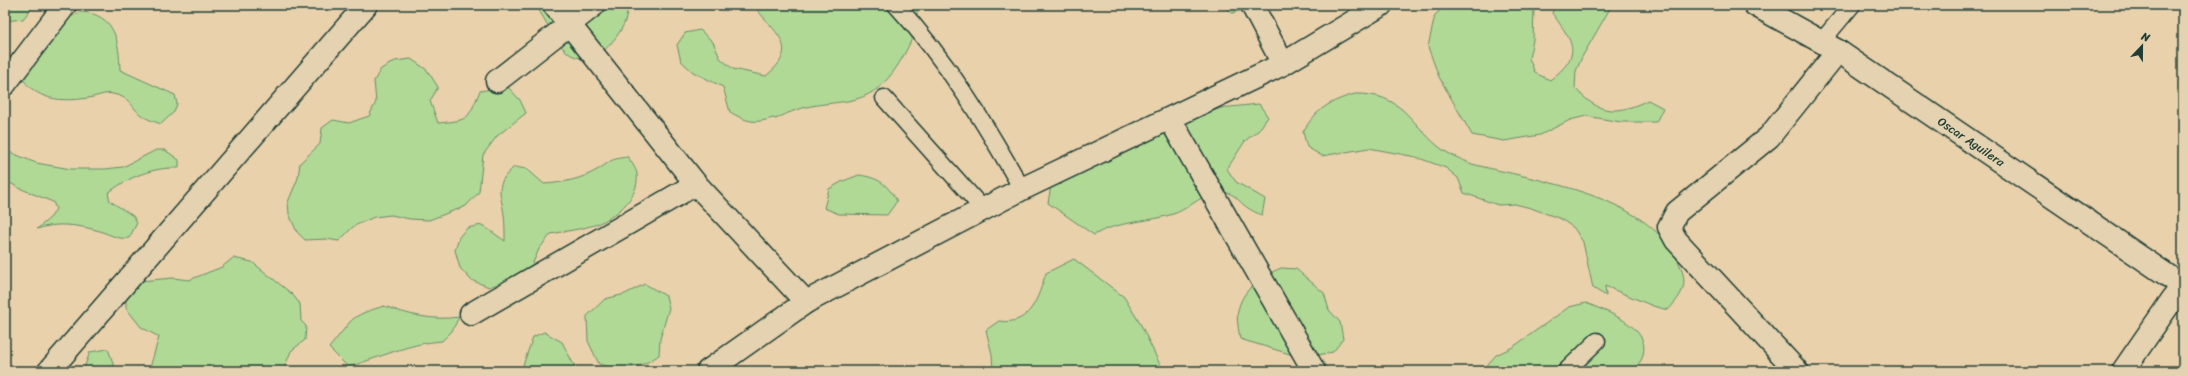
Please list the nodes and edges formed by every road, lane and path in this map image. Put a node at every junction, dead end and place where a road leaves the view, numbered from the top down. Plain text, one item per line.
1 (65, 5) edge
2 (366, 5) edge
3 (554, 5) edge
4 (594, 5) edge
5 (896, 5) edge
6 (1252, 5) edge
7 (1381, 5) edge
8 (1755, 5) edge
9 (1852, 5) edge
10 (570, 24) junction
11 (1830, 46) junction
12 (1283, 64) junction
13 (497, 81) dead end
14 (5, 84) edge
15 (884, 98) dead end
16 (1170, 119) junction
17 (696, 184) junction
18 (1022, 189) junction
19 (983, 209) junction
20 (2183, 285) edge
21 (806, 302) junction
22 (470, 314) dead end
23 (1596, 341) dead end
24 (718, 368) edge
25 (49, 371) edge
26 (1314, 371) edge
27 (1566, 371) edge
28 (1797, 371) edge
29 (2123, 371) edge

1 - 14 street
2 - 25 street
3 - 10 street
4 - 10 street
5 - 18 lane
6 - 12 street
7 - 12 street
8 - 11 street, Oscar Aguilera
9 - 11 lane
10 - 13 street
10 - 17 street
11 - 20 street, Oscar Aguilera
11 - 28 street
12 - 16 street
15 - 19 lane
16 - 18 street
16 - 26 street
17 - 21 street
17 - 22 street
18 - 19 street
19 - 21 street
20 - 29 street
21 - 24 street
23 - 27 lane

